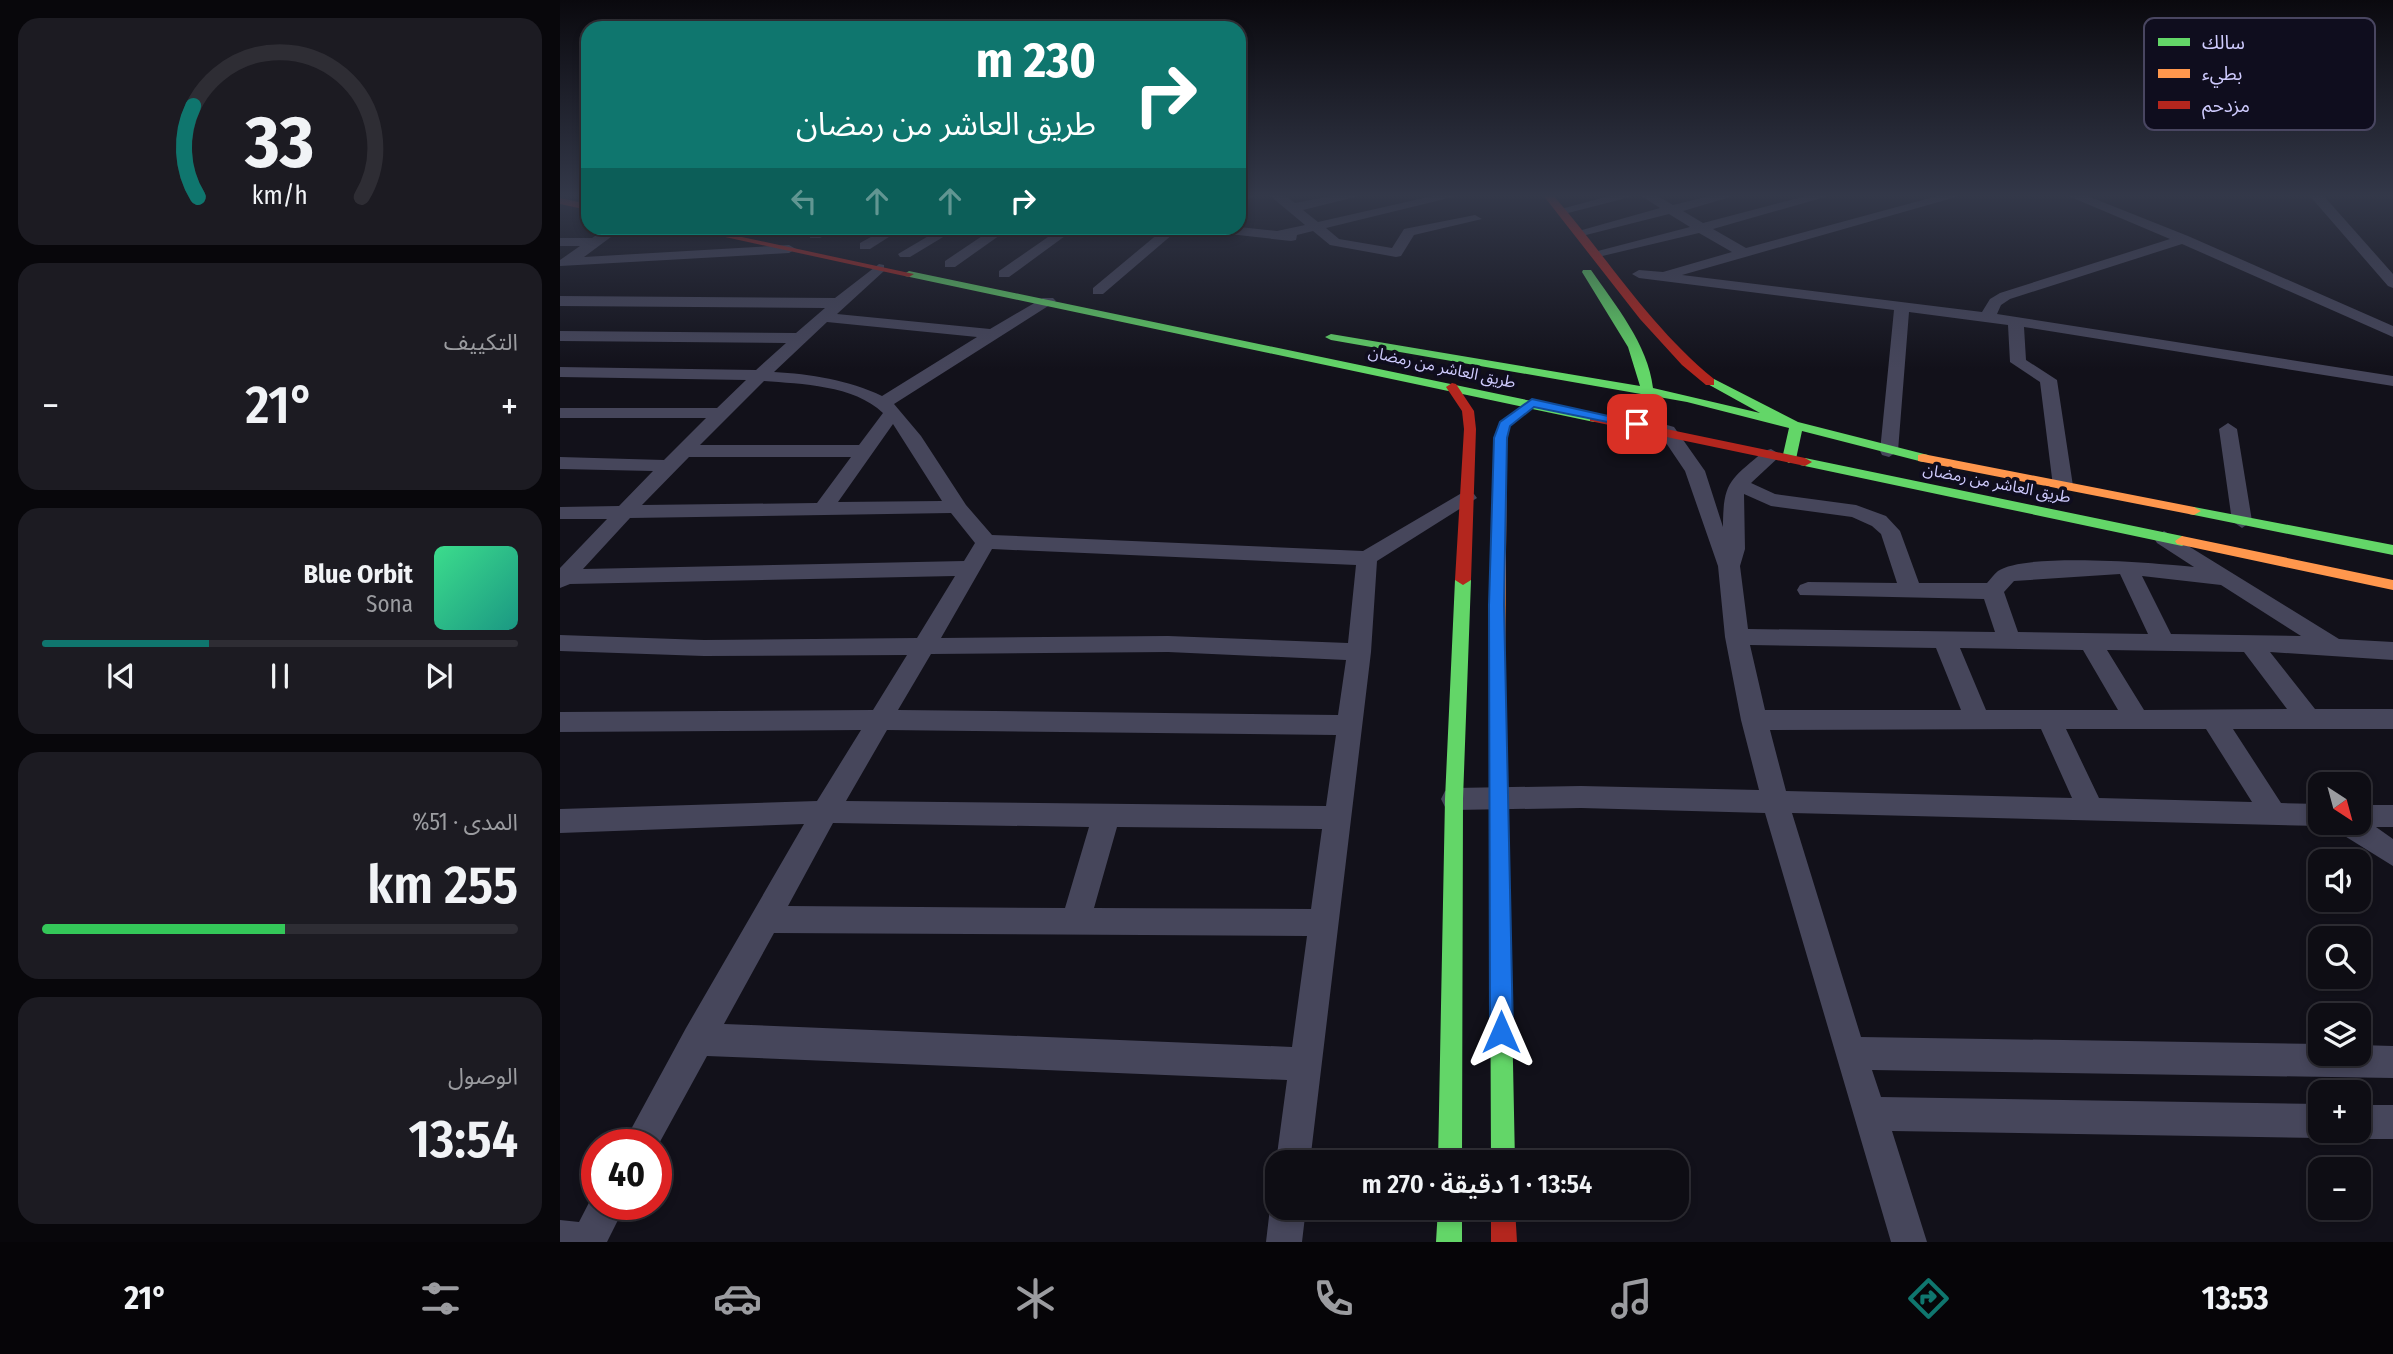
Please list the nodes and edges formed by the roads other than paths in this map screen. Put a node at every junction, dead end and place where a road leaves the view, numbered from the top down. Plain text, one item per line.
1 (579, 253) edge
2 (729, 253) edge
3 (808, 253) edge
4 (900, 253) edge
5 (955, 253) edge
6 (1024, 253) edge
7 (1136, 253) edge
8 (1607, 253) edge
9 (1730, 253) edge
10 (1733, 253) edge
11 (2139, 253) edge
12 (2215, 253) edge
13 (2367, 253) edge
14 (905, 254) joint
15 (1599, 255) joint
16 (1578, 260) dead end
17 (939, 261) junction
18 (563, 264) edge
19 (880, 268) junction
20 (990, 272) junction
21 (1639, 274) junction
22 (1658, 277) junction
23 (1031, 279) dead end
24 (1620, 283) junction
25 (2393, 283) edge
26 (1091, 290) joint
27 (1122, 296) dead end
28 (560, 301) edge
29 (1048, 301) junction
30 (838, 303) junction
31 (1902, 306) junction
32 (823, 317) junction
33 (1987, 317) junction
34 (2016, 321) junction
35 (2393, 332) edge
36 (993, 334) junction
37 (1318, 334) dead end
38 (560, 336) edge
39 (800, 338) junction
40 (560, 372) edge
41 (763, 374) junction
42 (2393, 381) edge
43 (1452, 387) junction
44 (1647, 392) junction
45 (1532, 403) junction
46 (888, 408) junction
47 (560, 413) edge
48 (723, 413) junction
49 (1637, 424) junction
50 (1797, 427) junction
51 (2228, 429) dead end
52 (1667, 431) junction
53 (684, 451) junction
54 (864, 451) junction
55 (1889, 451) junction
56 (1780, 457) junction
57 (560, 463) edge
58 (669, 466) junction
59 (1738, 484) junction
60 (2063, 486) junction
61 (1467, 498) junction
62 (956, 507) junction
63 (821, 511) junction
64 (560, 513) edge
65 (622, 514) junction
66 (2242, 521) junction
67 (2159, 534) junction
68 (986, 542) junction
69 (2393, 550) edge
70 (1367, 558) junction
71 (1729, 566) junction
72 (970, 568) junction
73 (2127, 568) junction
74 (561, 578) edge
75 (2226, 578) junction
76 (2393, 585) edge
77 (1808, 590) dead end
78 (1910, 590) junction
79 (1993, 591) junction
80 (1737, 637) junction
81 (1944, 639) junction
82 (2009, 640) junction
83 (2090, 641) junction
84 (2163, 641) junction
85 (560, 643) edge
86 (2250, 643) junction
87 (2332, 646) junction
88 (922, 648) junction
89 (2393, 650) edge
90 (1359, 652) junction
91 (2308, 719) junction
92 (2393, 719) edge
93 (882, 720) junction
94 (1753, 720) junction
95 (1978, 720) junction
96 (2049, 720) junction
97 (2137, 720) junction
98 (2214, 720) junction
99 (560, 722) edge
100 (1348, 725) junction
101 (1499, 798) junction
102 (1454, 799) junction
103 (1775, 804) junction
104 (2091, 810) junction
105 (825, 812) junction
106 (2274, 814) junction
107 (2308, 815) edge
108 (1106, 816) junction
109 (2371, 816) edge
110 (2393, 816) edge
111 (1336, 818) junction
112 (560, 821) edge
113 (2364, 835) edge
114 (2393, 854) edge
115 (764, 919) junction
116 (1076, 919) junction
117 (1323, 923) junction
118 (697, 1039) junction
119 (1852, 1053) junction
120 (2393, 1062) edge
121 (1303, 1064) junction
122 (1871, 1114) junction
123 (2308, 1121) edge
124 (2371, 1122) edge
125 (2393, 1122) edge
126 (648, 1129) edge
127 (1294, 1150) edge
128 (1450, 1150) edge
129 (1503, 1150) edge
130 (600, 1220) edge
131 (1287, 1220) edge
132 (1450, 1220) edge
133 (1503, 1220) edge
134 (560, 1238) edge
135 (588, 1242) edge
136 (602, 1242) edge
137 (1284, 1242) edge
138 (1449, 1242) edge
139 (1504, 1242) edge
140 (1909, 1242) edge

1 - 18 street
2 - 18 street
3 - 19 main road, طريق العاشر من رمضان
4 - 14 main road
5 - 17 street
6 - 20 street
7 - 26 street
8 - 15 street
9 - 21 street
10 - 22 street
11 - 33 street
12 - 35 street
13 - 25 street
14 - 17 main road
15 - 24 main road
16 - 44 main road
17 - 20 main road
19 - 29 main road, طريق العاشر من رمضان
19 - 30 street
20 - 23 main road
21 - 22 street
21 - 24 street
22 - 24 street
22 - 31 street
24 - 50 main road
26 - 27 main road
28 - 30 street
29 - 36 street
29 - 43 main road, طريق العاشر من رمضان
30 - 32 street
31 - 33 street
31 - 55 street
32 - 36 street
32 - 39 street
33 - 34 street
34 - 42 street
34 - 60 street
36 - 46 street
37 - 44 main road, طريق العاشر من رمضان
38 - 39 street
39 - 41 street
40 - 41 street
41 - 46 street
41 - 48 street
43 - 45 main road, طريق العاشر من رمضان
43 - 61 main road
44 - 49 main road
44 - 50 main road, طريق العاشر من رمضان
45 - 49 main road, طريق العاشر من رمضان
45 - 101 main road
46 - 54 street
46 - 62 street
47 - 48 street
48 - 53 street
49 - 52 main road, طريق العاشر من رمضان
50 - 55 main road, طريق العاشر من رمضان
50 - 56 main road
51 - 66 street
52 - 56 main road, طريق العاشر من رمضان
52 - 71 street
53 - 54 street
53 - 58 street
54 - 63 street
55 - 60 main road, طريق العاشر من رمضان
56 - 59 street
56 - 67 main road, طريق العاشر من رمضان
57 - 58 street
58 - 65 street
59 - 71 street
59 - 78 street
60 - 66 main road, طريق العاشر من رمضان
61 - 70 street
61 - 102 main road
62 - 63 street
62 - 68 street
63 - 65 street
64 - 65 street
65 - 74 street
66 - 69 main road, طريق العاشر من رمضان
67 - 75 street
67 - 76 main road, طريق العاشر من رمضان
68 - 70 street
68 - 72 street
70 - 90 street
71 - 80 street
72 - 74 street
72 - 88 street
73 - 75 street
73 - 79 street
73 - 84 street
75 - 87 street
77 - 78 street
78 - 79 street
79 - 82 street
80 - 81 street
80 - 94 street
81 - 82 street
81 - 95 street
82 - 83 street
83 - 84 street
83 - 97 street
84 - 86 street
85 - 88 street
86 - 87 street
86 - 91 street
87 - 89 street
88 - 90 street
88 - 93 street
90 - 100 street
91 - 92 street
91 - 98 street
93 - 99 street
93 - 100 street
93 - 105 street
94 - 95 street
94 - 103 street
95 - 96 street
96 - 97 street
96 - 104 street
97 - 98 street
98 - 106 street
100 - 111 street
101 - 102 street
101 - 103 street
101 - 129 main road
102 - 128 main road
103 - 104 street
103 - 119 street
104 - 106 street
105 - 108 street
105 - 112 street
105 - 115 street
106 - 107 street
108 - 111 street
108 - 116 street
109 - 110 street
111 - 117 street
113 - 114 street
115 - 116 street
115 - 118 street
116 - 117 street
117 - 121 street
118 - 121 street
118 - 126 street
119 - 120 street
119 - 122 street
121 - 127 street
122 - 123 street
122 - 140 street
124 - 125 street
130 - 135 street
131 - 137 street
132 - 138 main road
133 - 139 main road
134 - 135 street
135 - 136 street

